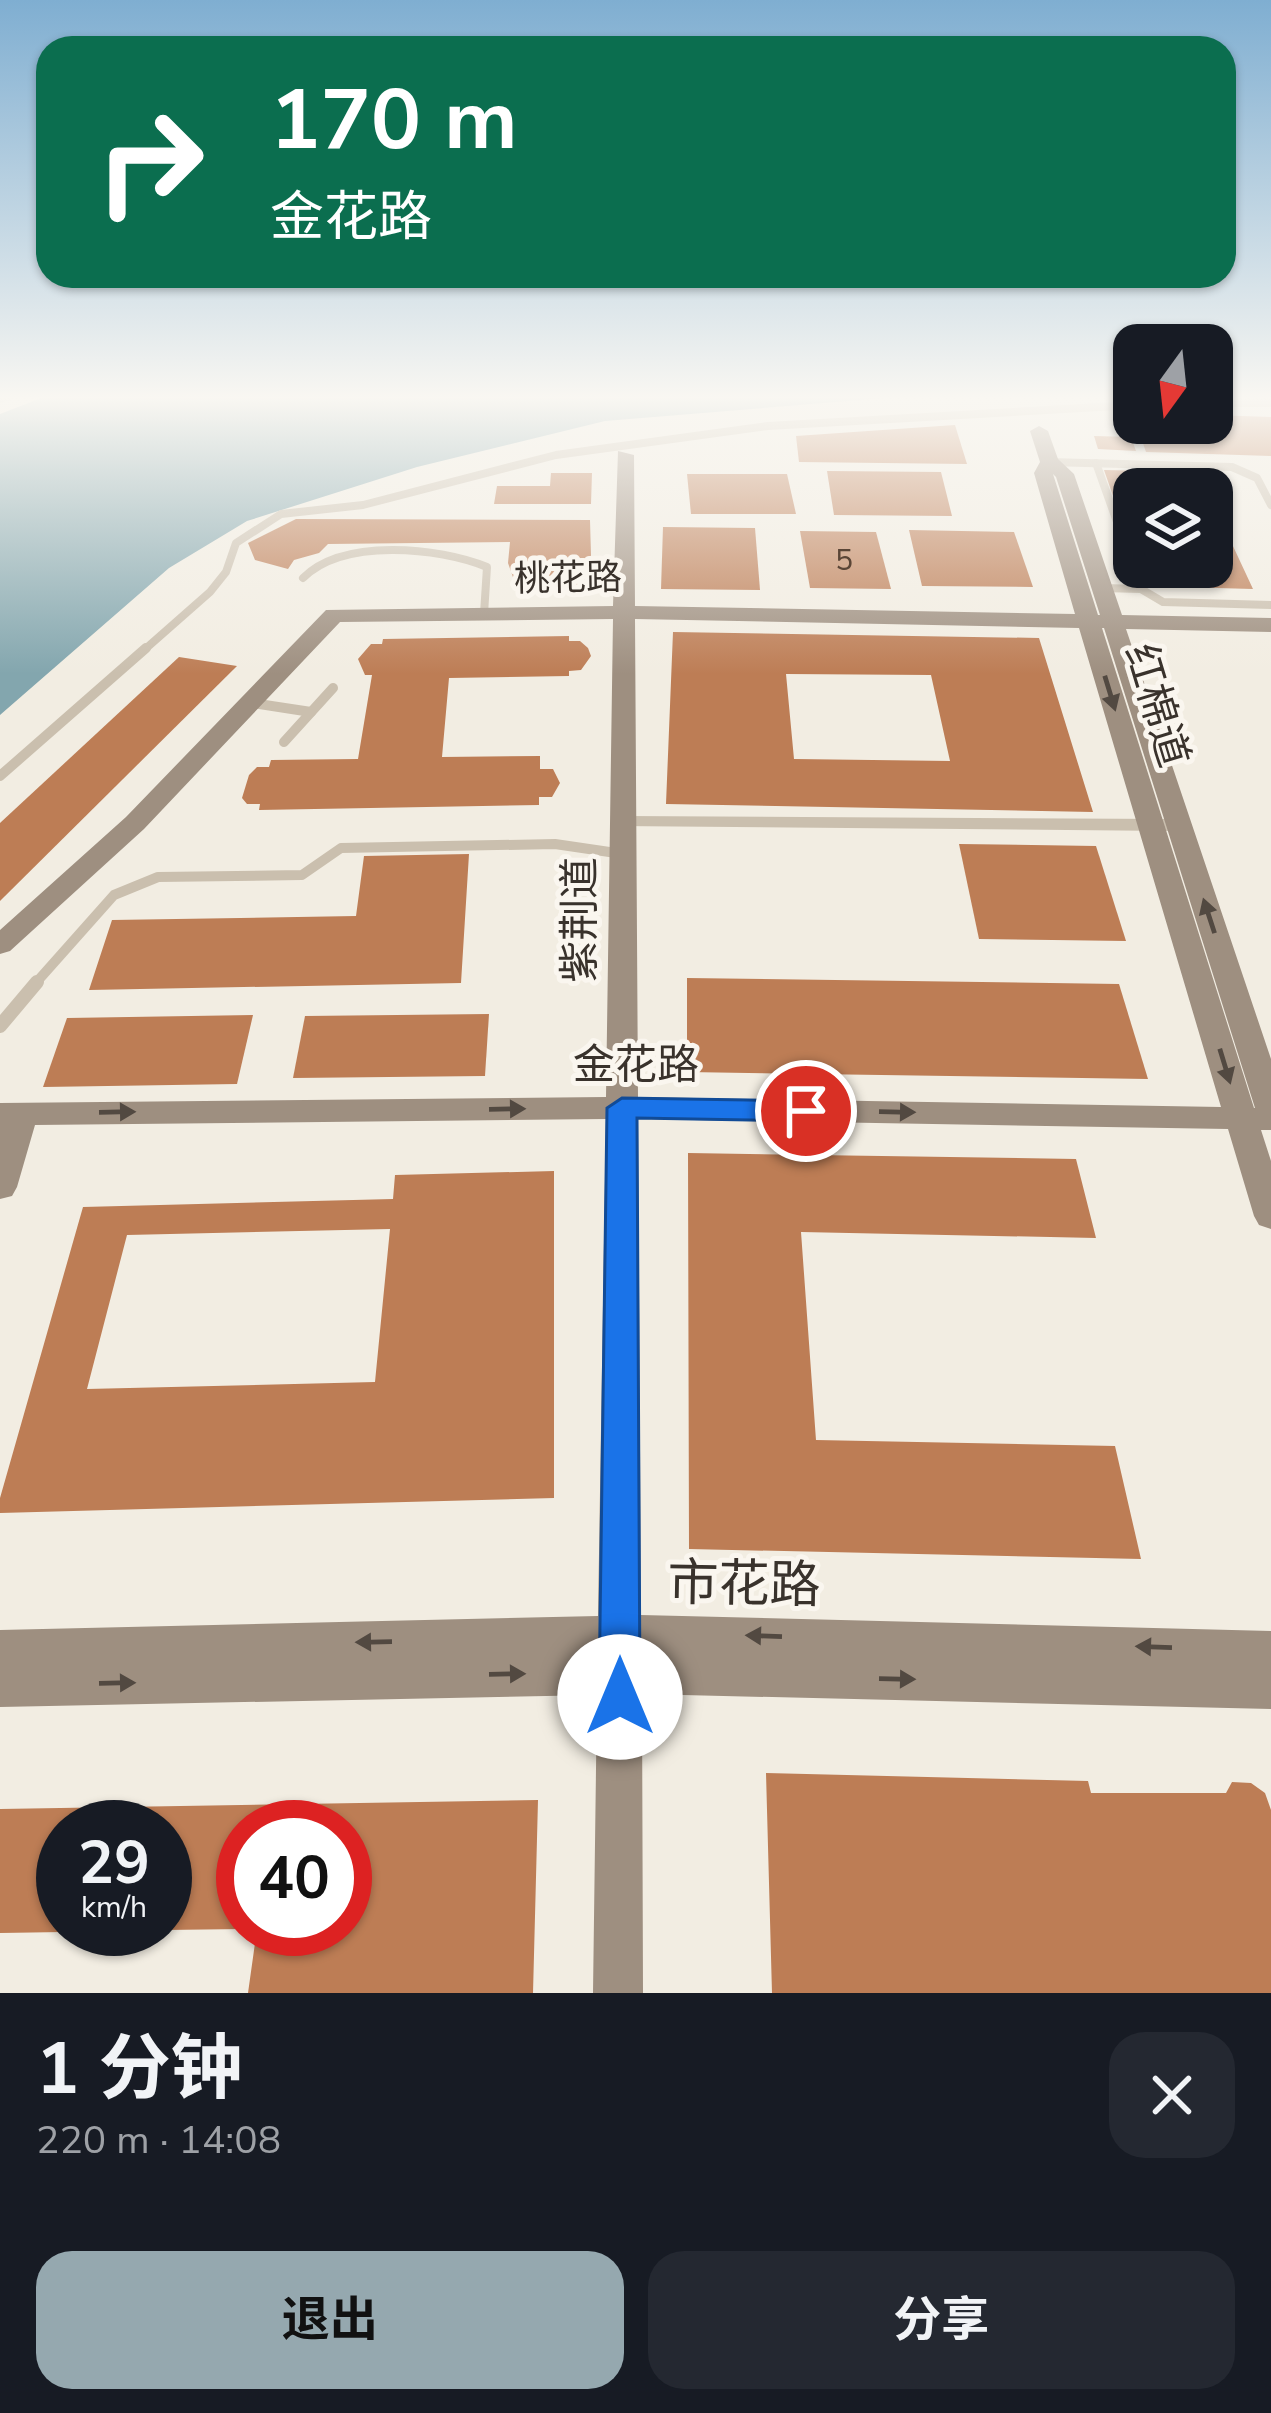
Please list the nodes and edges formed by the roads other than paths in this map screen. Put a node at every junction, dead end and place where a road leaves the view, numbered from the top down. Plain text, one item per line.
1 (429, 488) edge
2 (625, 488) edge
3 (1049, 488) edge
4 (1069, 488) edge
5 (1105, 488) edge
6 (303, 578) dead end
7 (1100, 587) junction
8 (1141, 589) junction
9 (1271, 605) edge
10 (626, 612) junction
11 (484, 614) junction
12 (1099, 618) junction
13 (1271, 625) edge
14 (333, 688) dead end
15 (252, 704) junction
16 (311, 712) junction
17 (284, 742) dead end
18 (0, 776) edge
19 (624, 822) junction
20 (1151, 825) junction
21 (1179, 826) junction
22 (624, 855) junction
23 (0, 945) edge
24 (0, 1026) edge
25 (622, 1108) junction
26 (11, 1114) edge
27 (1261, 1115) edge
28 (0, 1186) edge
29 (1271, 1216) edge
30 (0, 1650) edge
31 (1271, 1651) edge
32 (620, 1655) junction
33 (0, 1686) edge
34 (1271, 1688) edge
35 (618, 1993) edge

1 - 18 lane
2 - 10 main road, 紫荆道
3 - 12 main road, 红棉道
4 - 7 main road, 红棉道
5 - 8 lane
6 - 11 lane
7 - 8 lane
7 - 12 main road, 红棉道
8 - 9 lane
10 - 11 main road, 桃花路
10 - 12 main road, 桃花路
10 - 19 main road, 紫荆道
11 - 15 main road, 桃花路
12 - 13 main road, 桃花路
12 -> 20 main road, 红棉道
12 - 21 main road, 红棉道
14 - 16 lane
15 - 16 lane
15 - 23 main road, 桃花路
16 - 17 lane
19 - 20 street
19 - 22 main road, 紫荆道
20 - 21 street
20 -> 27 main road, 红棉道
27 -> 21 main road, 红棉道
22 - 24 lane
22 - 25 main road, 紫荆道
26 -> 25 main road, 金花路
25 -> 27 main road, 金花路
25 - 32 main road, 紫荆道
26 - 28 main road
27 - 29 main road, 红棉道
32 -> 30 main road, 市花路
31 -> 32 main road, 市花路
33 -> 32 main road, 市花路
32 -> 34 main road, 市花路
32 - 35 main road, 紫荆道

